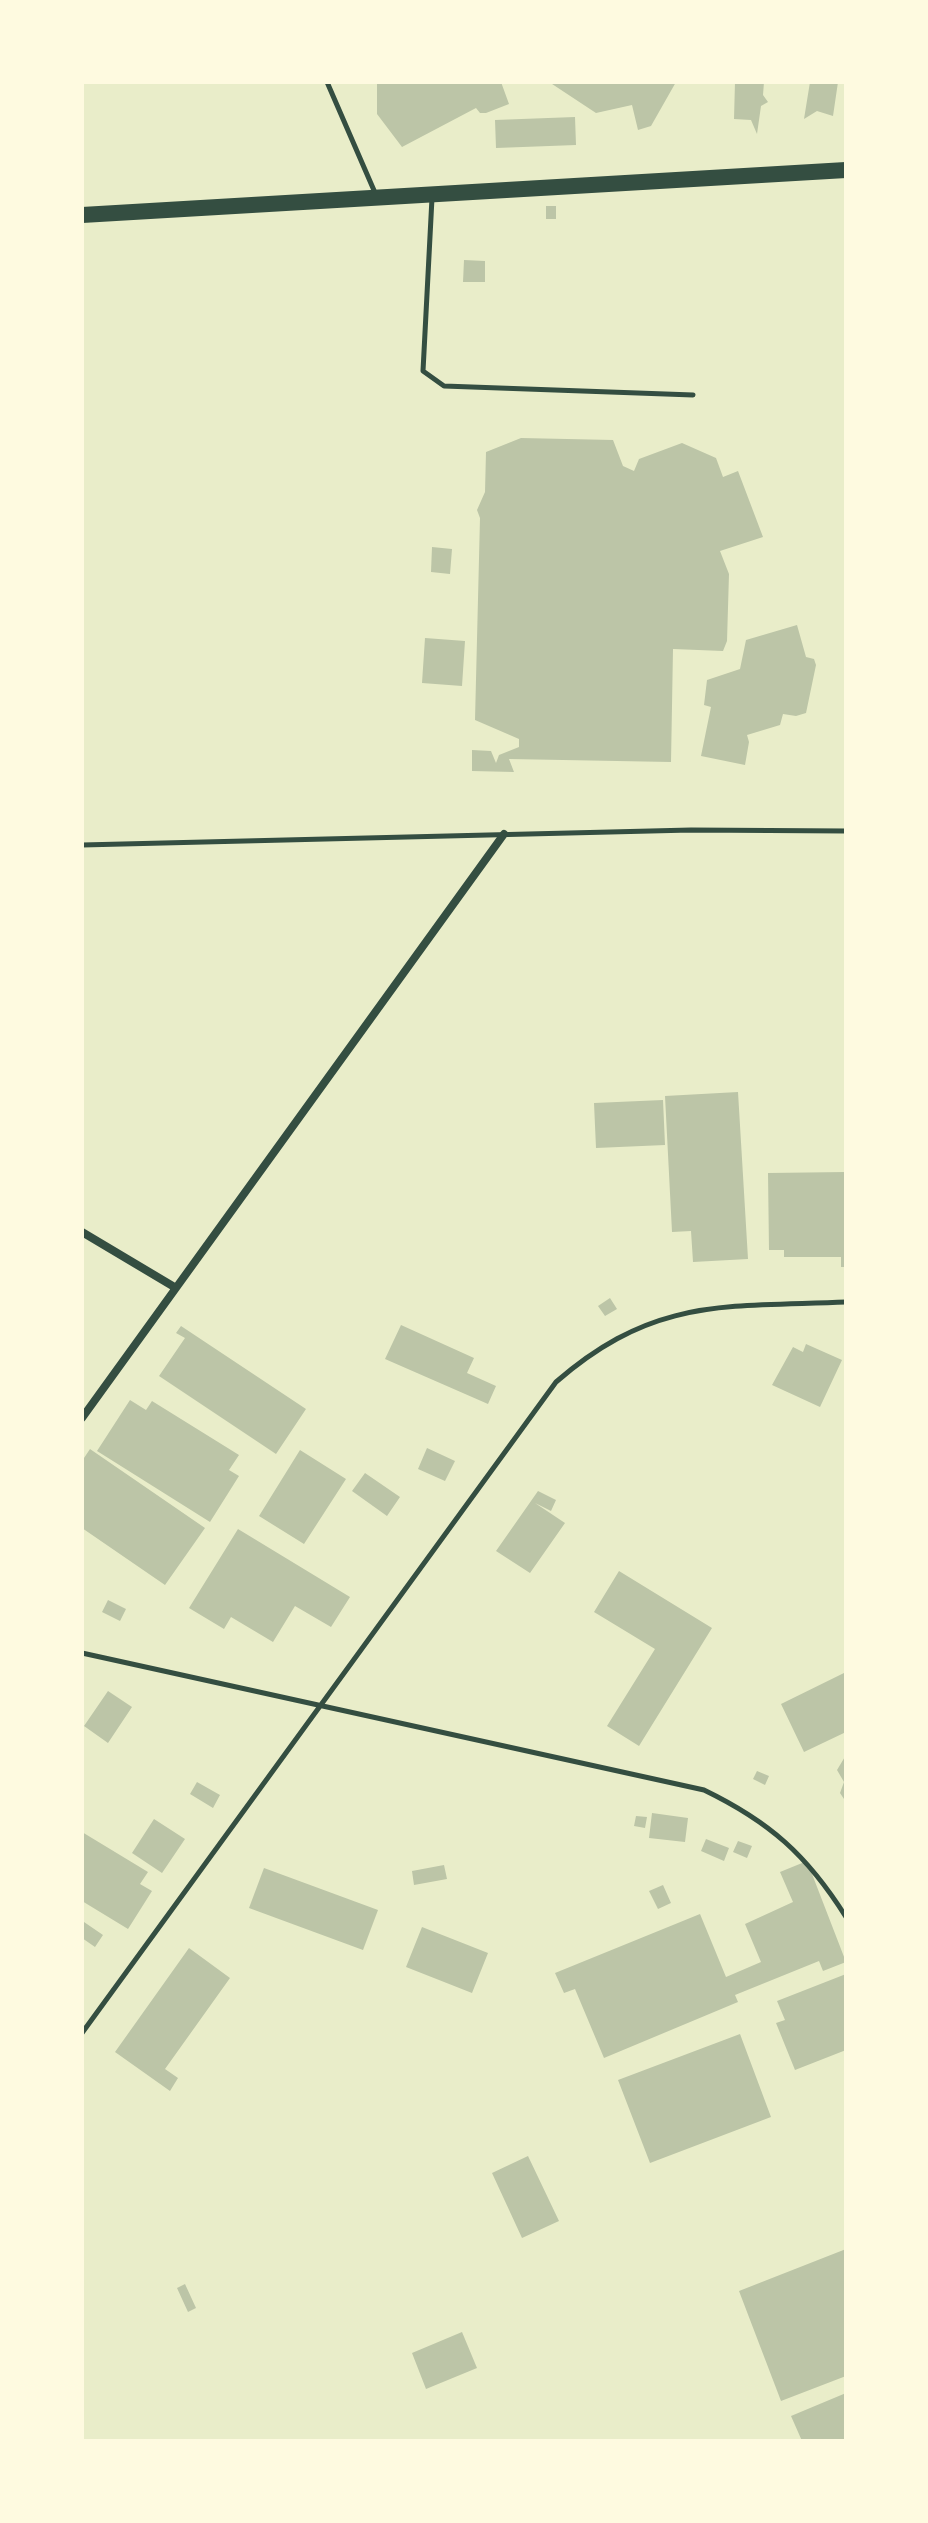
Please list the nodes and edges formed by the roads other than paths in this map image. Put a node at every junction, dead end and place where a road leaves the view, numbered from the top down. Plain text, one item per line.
1 (327, 82) edge
2 (846, 170) edge
3 (432, 197) junction
4 (378, 200) junction
5 (82, 215) edge
6 (693, 395) dead end
7 (846, 831) edge
8 (504, 834) junction
9 (82, 845) edge
10 (82, 1232) edge
11 (176, 1288) junction
12 (846, 1302) edge
13 (82, 1418) edge
14 (82, 1653) edge
15 (321, 1707) junction
16 (846, 1917) edge
17 (82, 2033) edge

1 - 4 lane
2 - 3 main road
3 - 4 main road
3 - 6 lane
4 - 5 main road
7 - 8 lane
8 - 9 lane
8 - 11 street
10 - 11 street
11 - 13 street
12 - 15 lane
14 - 15 lane
15 - 16 lane
15 - 17 lane

